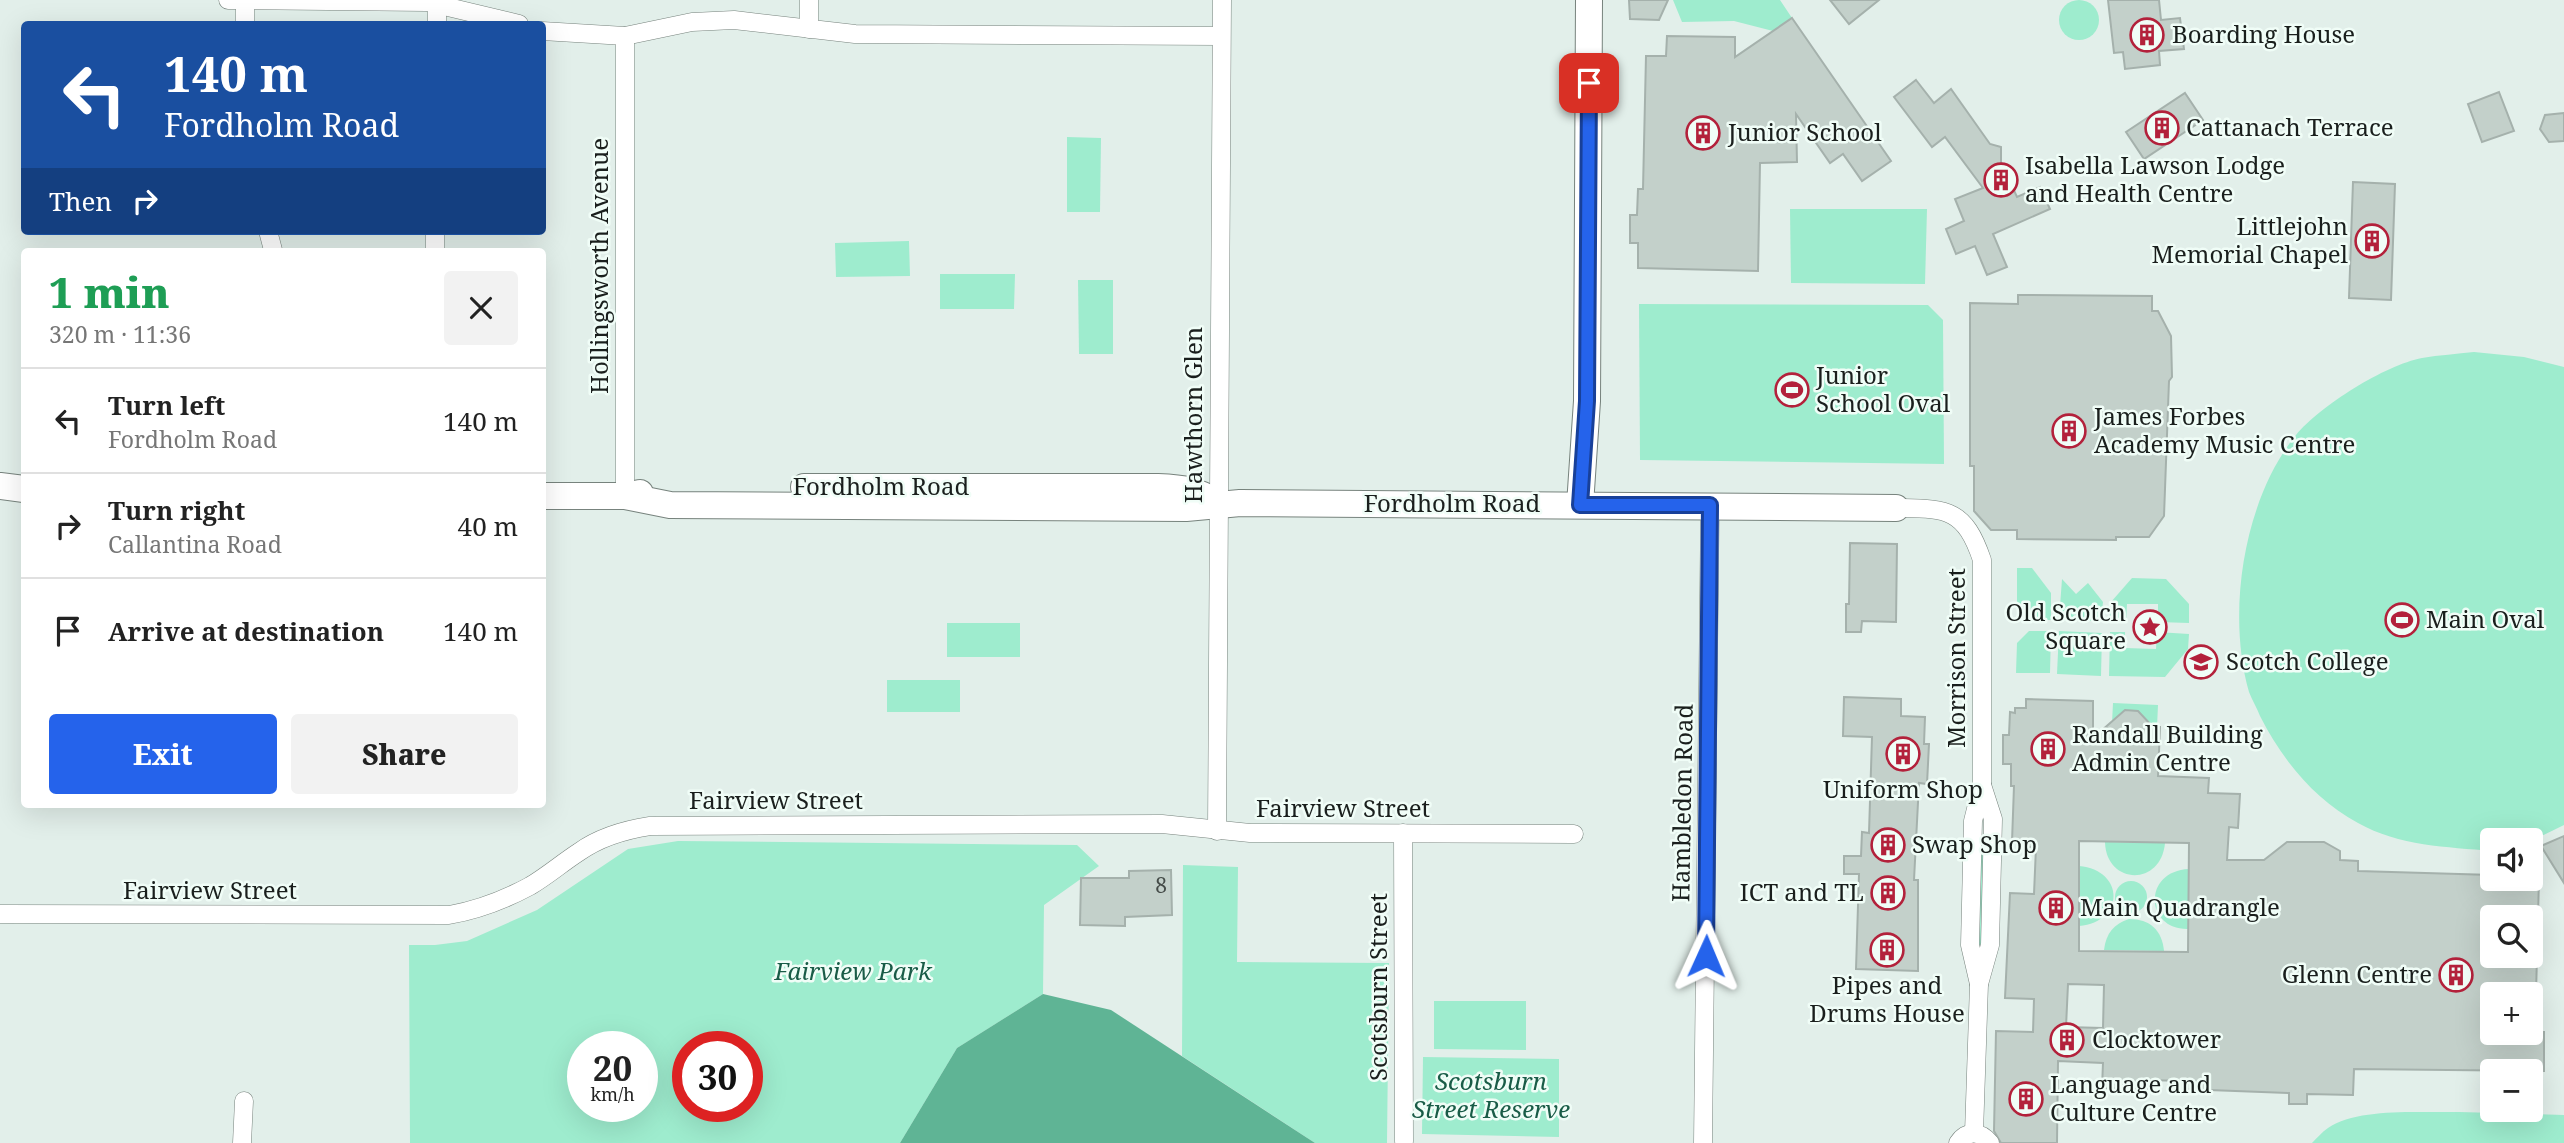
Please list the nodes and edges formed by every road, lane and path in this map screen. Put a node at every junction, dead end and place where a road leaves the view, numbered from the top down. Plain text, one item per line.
1 (228, 0) edge
2 (245, 0) edge
3 (809, 0) edge
4 (1222, 0) edge
5 (1589, 0) edge
6 (438, 3) junction
7 (245, 21) edge
8 (438, 21) edge
9 (507, 21) edge
10 (810, 29) junction
11 (546, 31) edge
12 (625, 36) junction
13 (1221, 36) junction
14 (0, 486) edge
15 (21, 489) edge
16 (546, 496) edge
17 (625, 496) junction
18 (21, 500) edge
19 (0, 502) edge
20 (1219, 503) junction
21 (1589, 505) junction
22 (1710, 505) junction
23 (1896, 508) joint
24 (1217, 831) junction
25 (1403, 833) junction
26 (1574, 834) dead end
27 (0, 914) edge
28 (244, 1101) dead end
29 (1974, 1133) junction
30 (1404, 1141) dead end
31 (242, 1143) edge
32 (1703, 1143) edge
33 (1958, 1143) edge
34 (1990, 1143) edge

1 - 2 street
2 - 6 street
2 - 7 street
3 - 10 street
4 - 13 street, Hawthorn Glen
5 - 21 street
6 - 8 street
6 - 9 street
10 - 12 street
10 - 13 street
11 - 12 street
12 - 17 street, Hollingsworth Avenue
13 - 20 street, Hawthorn Glen
14 - 15 street
16 - 17 street, Fordholm Road
17 - 20 street, Fordholm Road
18 - 19 street
20 - 21 street, Fordholm Road
20 - 24 street, Hawthorn Glen
21 - 22 street, Fordholm Road
22 - 23 street, Fordholm Road
22 - 32 street, Hambledon Road
23 - 29 street, Morrison Street
24 - 25 street, Fairview Street
24 - 27 street, Fairview Street
25 - 26 street, Fairview Street
25 - 30 street, Scotsburn Street
28 - 31 street
29 - 33 street
29 - 34 street

